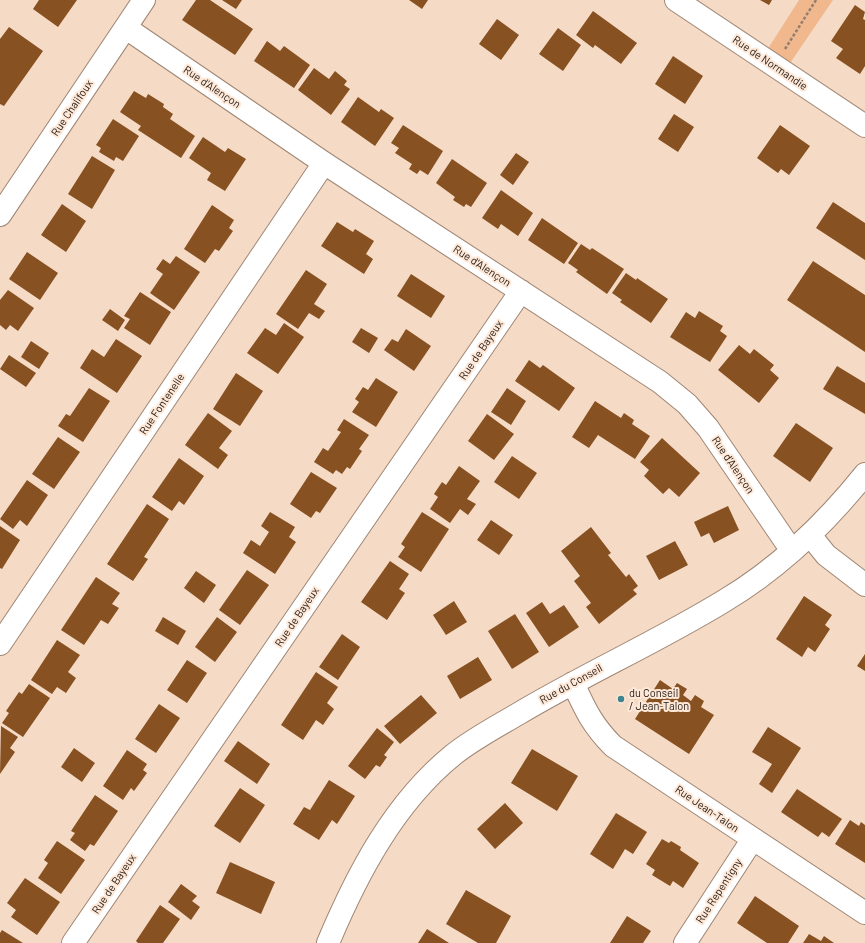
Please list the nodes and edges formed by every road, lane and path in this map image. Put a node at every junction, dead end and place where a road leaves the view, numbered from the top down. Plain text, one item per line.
1 (144, 0) edge
2 (676, 0) edge
3 (816, 0) edge
4 (126, 28) junction
5 (774, 66) junction
6 (865, 126) edge
7 (324, 163) junction
8 (0, 215) edge
9 (521, 291) junction
10 (865, 474) edge
11 (810, 535) junction
12 (792, 551) junction
13 (865, 585) edge
14 (0, 644) edge
15 (572, 683) junction
16 (752, 840) junction
17 (865, 913) edge
18 (73, 943) edge
19 (328, 943) edge
20 (685, 943) edge

1 - 4 street, Rue Chalifoux
2 - 5 street, Rue de Normandie
3 - 5 path
4 - 7 street, Rue d'Alençon
4 - 8 street, Rue Chalifoux
5 - 6 street, Rue de Normandie
7 - 9 street, Rue d'Alençon
7 - 14 street, Rue Fontenelle
9 - 12 street, Rue d'Alençon
9 - 18 street, Rue de Bayeux
10 - 11 street, Rue du Conseil
11 - 12 street, Rue du Conseil
11 - 13 street
12 - 15 street, Rue du Conseil
15 - 16 street, Rue Jean-Talon
15 - 19 street, Rue du Conseil
16 - 17 street, Rue Jean-Talon
16 - 20 street, Rue Repentigny

